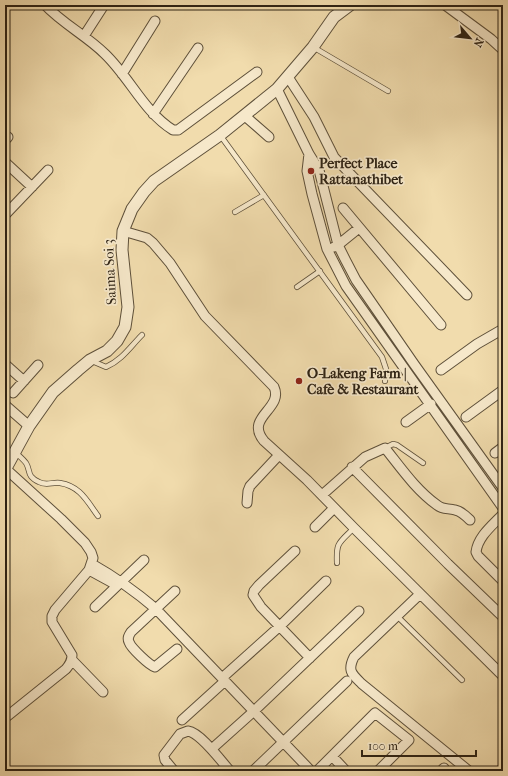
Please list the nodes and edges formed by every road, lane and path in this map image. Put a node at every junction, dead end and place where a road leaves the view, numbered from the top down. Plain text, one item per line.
1 (46, 5) edge
2 (104, 5) edge
3 (350, 5) edge
4 (446, 5) edge
5 (155, 21) dead end
6 (84, 36) junction
7 (313, 47) junction
8 (198, 48) dead end
9 (503, 50) edge
10 (258, 72) dead end
11 (122, 74) junction
12 (288, 77) junction
13 (277, 89) junction
14 (388, 91) dead end
15 (153, 114) junction
16 (245, 116) junction
17 (220, 135) junction
18 (269, 137) dead end
19 (309, 154) junction
20 (5, 162) edge
21 (48, 170) dead end
22 (32, 187) junction
23 (264, 195) junction
24 (343, 208) dead end
25 (235, 212) dead end
26 (5, 215) edge
27 (360, 228) junction
28 (123, 231) junction
29 (338, 245) junction
30 (328, 249) junction
31 (320, 271) junction
32 (297, 287) dead end
33 (467, 295) dead end
34 (441, 326) dead end
35 (503, 329) edge
36 (142, 335) dead end
37 (90, 360) junction
38 (5, 364) edge
39 (414, 364) junction
40 (38, 365) dead end
41 (440, 370) dead end
42 (406, 371) junction
43 (24, 381) junction
44 (385, 381) dead end
45 (503, 390) edge
46 (13, 393) dead end
47 (431, 404) junction
48 (5, 405) edge
49 (466, 417) dead end
50 (406, 422) dead end
51 (29, 426) junction
52 (503, 447) edge
53 (385, 448) junction
54 (15, 452) junction
55 (495, 453) dead end
56 (278, 455) junction
57 (424, 463) dead end
58 (352, 467) junction
59 (5, 470) edge
60 (503, 488) edge
61 (321, 493) junction
62 (247, 503) dead end
63 (334, 508) junction
64 (503, 508) edge
65 (503, 514) edge
66 (98, 516) dead end
67 (470, 520) dead end
68 (315, 527) dead end
69 (354, 528) junction
70 (295, 550) dead end
71 (144, 560) dead end
72 (337, 563) dead end
73 (91, 567) junction
74 (326, 581) dead end
75 (503, 581) edge
76 (123, 585) junction
77 (174, 591) dead end
78 (420, 594) junction
79 (95, 607) dead end
80 (156, 609) junction
81 (359, 611) dead end
82 (397, 616) junction
83 (503, 617) edge
84 (280, 626) junction
85 (177, 649) dead end
86 (310, 658) junction
87 (72, 660) junction
88 (503, 676) edge
89 (224, 679) junction
90 (462, 680) dead end
91 (347, 682) dead end
92 (103, 692) dead end
93 (254, 711) junction
94 (5, 718) edge
95 (182, 720) dead end
96 (284, 742) junction
97 (215, 746) dead end
98 (332, 756) junction
99 (503, 768) edge
100 (174, 771) edge
101 (230, 771) edge
102 (253, 771) edge
103 (311, 771) edge
104 (317, 771) edge
105 (346, 771) edge
106 (378, 771) edge
107 (469, 771) edge
108 (500, 771) edge

1 - 6 street
2 - 6 street
3 - 7 street, Saima Soi 3
4 - 9 street
5 - 11 street
6 - 11 street
7 - 12 street, Saima Soi 3
7 - 14 lane
8 - 15 street
10 - 15 street
11 - 15 street
12 - 13 street, Saima Soi 3
12 - 33 street
13 - 16 street, Saima Soi 3
13 - 19 street
16 - 17 street, Saima Soi 3
16 - 18 street
17 - 23 lane
17 - 28 street, Saima Soi 3
19 - 29 street
19 - 30 street
20 - 22 street
21 - 22 street
22 - 26 street
23 - 25 lane
23 - 31 lane
24 - 27 street
27 - 29 street
27 - 34 street
28 - 37 street, Saima Soi 3
28 - 56 street
29 - 30 street
29 - 39 street
30 - 42 street
31 - 32 lane
31 - 44 lane
35 - 41 street
36 - 37 lane
37 - 51 street, Saima Soi 3
38 - 43 street
39 - 42 street
39 - 60 street
40 - 43 street
42 - 47 street
43 - 46 street
45 - 49 street
47 - 50 street
47 - 64 street
48 - 51 street
51 - 54 street, Saima Soi 3
52 - 55 street
53 - 57 lane
53 - 58 street
53 - 67 street
54 - 59 street, Saima Soi 3
54 - 66 lane
56 - 61 street
56 - 62 street
58 - 61 street
58 - 83 street
59 - 73 street
61 - 63 street
63 - 68 street
63 - 69 street
65 - 75 street
69 - 72 lane
69 - 78 street
70 - 84 street
71 - 76 street
73 - 76 street
73 - 87 street
74 - 84 street
76 - 79 street
76 - 80 street
77 - 80 street
78 - 82 street
78 - 88 street
80 - 85 street
80 - 89 street
81 - 86 street
82 - 90 lane
82 - 107 street
84 - 86 street
84 - 89 street
86 - 93 street
87 - 92 street
87 - 94 street
89 - 93 street
89 - 95 street
91 - 96 street
93 - 96 street
93 - 97 street
96 - 102 street
96 - 103 street
98 - 104 street
98 - 105 street
98 - 106 street
99 - 108 street
100 - 101 street

